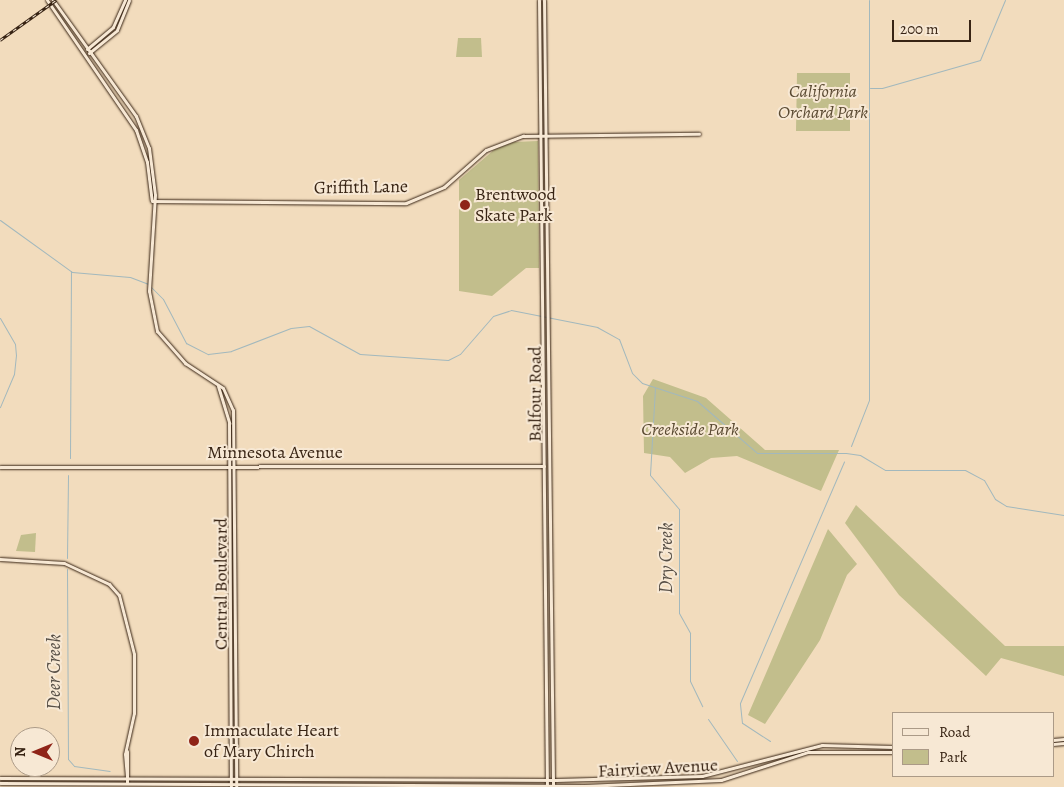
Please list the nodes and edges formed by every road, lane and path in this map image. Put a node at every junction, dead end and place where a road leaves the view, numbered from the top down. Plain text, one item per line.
1 (47, 0) edge
2 (53, 0) edge
3 (125, 0) edge
4 (129, 0) edge
5 (539, 0) edge
6 (544, 0) edge
7 (87, 48) junction
8 (90, 52) junction
9 (84, 54) junction
10 (542, 134) junction
11 (547, 134) junction
12 (700, 134) dead end
13 (152, 201) junction
14 (218, 385) junction
15 (231, 466) junction
16 (544, 466) junction
17 (549, 466) junction
18 (0, 468) edge
19 (0, 559) edge
20 (892, 747) edge
21 (892, 752) edge
22 (0, 778) edge
23 (127, 778) junction
24 (231, 778) junction
25 (236, 778) junction
26 (439, 779) junction
27 (496, 780) junction
28 (547, 780) junction
29 (553, 780) junction
30 (127, 782) junction
31 (0, 783) edge
32 (231, 785) edge
33 (236, 785) edge
34 (423, 786) edge
35 (470, 786) edge
36 (533, 787) edge
37 (547, 787) edge
38 (553, 787) edge

1 - 9 street, Central Boulevard
2 - 7 street, Central Boulevard
3 - 7 street
4 - 8 street
5 - 10 street, Balfour Road
6 - 11 street, Balfour Road
7 - 8 street, Central Boulevard
7 - 9 street
8 - 9 street
8 - 13 street, Central Boulevard
9 - 13 street, Central Boulevard
10 - 11 street, Griffith Lane
10 - 13 street, Griffith Lane
10 - 16 street, Balfour Road
11 - 12 street, Griffith Lane
11 - 17 street, Balfour Road
13 - 14 street, Central Boulevard
14 - 15 street, Central Boulevard
14 - 15 street, Central Boulevard
15 - 16 street, Minnesota Avenue
15 - 18 street, Minnesota Avenue
15 - 24 street, Central Boulevard
15 - 25 street, Central Boulevard
16 - 17 street, Minnesota Avenue
16 - 28 street, Balfour Road
17 - 29 street, Balfour Road
19 - 23 street
20 - 29 street, Fairview Avenue
21 - 38 street, Fairview Avenue
22 - 23 street, Fairview Avenue
23 - 24 street, Fairview Avenue
23 - 30 street
24 - 25 street, Fairview Avenue
24 - 32 street, Central Boulevard
25 - 26 street, Fairview Avenue
25 - 33 street, Central Boulevard
26 - 27 street, Fairview Avenue
26 - 34 street
27 - 28 street, Fairview Avenue
27 - 35 street
28 - 29 street, Fairview Avenue
28 - 37 street, Balfour Road
29 - 38 street, Balfour Road
30 - 31 street, Fairview Avenue
30 - 32 street, Fairview Avenue
32 - 33 street, Fairview Avenue
33 - 34 street, Fairview Avenue
34 - 35 street, Fairview Avenue
35 - 36 street, Fairview Avenue
36 - 37 street, Fairview Avenue
37 - 38 street, Fairview Avenue

